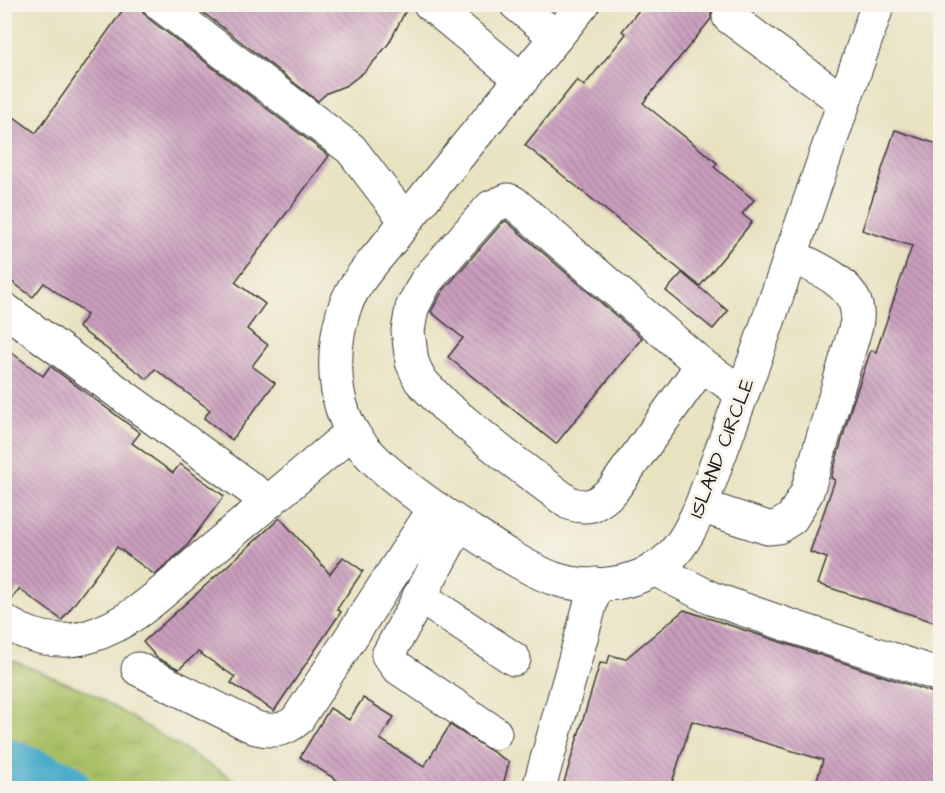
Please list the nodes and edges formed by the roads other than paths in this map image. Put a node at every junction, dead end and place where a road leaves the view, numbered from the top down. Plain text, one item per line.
1 (160, 4) edge
2 (430, 4) edge
3 (516, 4) edge
4 (583, 4) edge
5 (879, 4) edge
6 (729, 17) dead end
7 (556, 37) junction
8 (522, 80) junction
9 (844, 102) junction
10 (406, 221) junction
11 (790, 255) junction
12 (4, 309) edge
13 (702, 365) junction
14 (742, 393) junction
15 (352, 432) junction
16 (269, 502) junction
17 (701, 506) junction
18 (447, 516) junction
19 (654, 568) junction
20 (596, 584) junction
21 (419, 596) junction
22 (4, 621) edge
23 (514, 659) dead end
24 (138, 669) dead end
25 (940, 675) edge
26 (495, 734) dead end
27 (539, 789) edge

1 - 10 street
2 - 8 street
3 - 7 street
4 - 7 street, ISLAND CIRCLE
5 - 9 street, ISLAND CIRCLE
6 - 9 street
7 - 8 street, ISLAND CIRCLE
8 - 10 street, ISLAND CIRCLE
9 - 11 street, ISLAND CIRCLE
10 - 15 street, ISLAND CIRCLE
11 - 14 street, ISLAND CIRCLE
11 - 17 street
12 - 16 street
13 - 13 street
13 - 14 street
14 - 17 street, ISLAND CIRCLE
15 - 16 street
15 - 18 street, ISLAND CIRCLE
16 - 22 street
17 - 19 street, ISLAND CIRCLE
18 - 20 street, ISLAND CIRCLE
18 - 21 street
18 - 24 street
19 - 20 street, ISLAND CIRCLE
19 - 25 street
20 - 27 street
21 - 23 street
21 - 26 street

